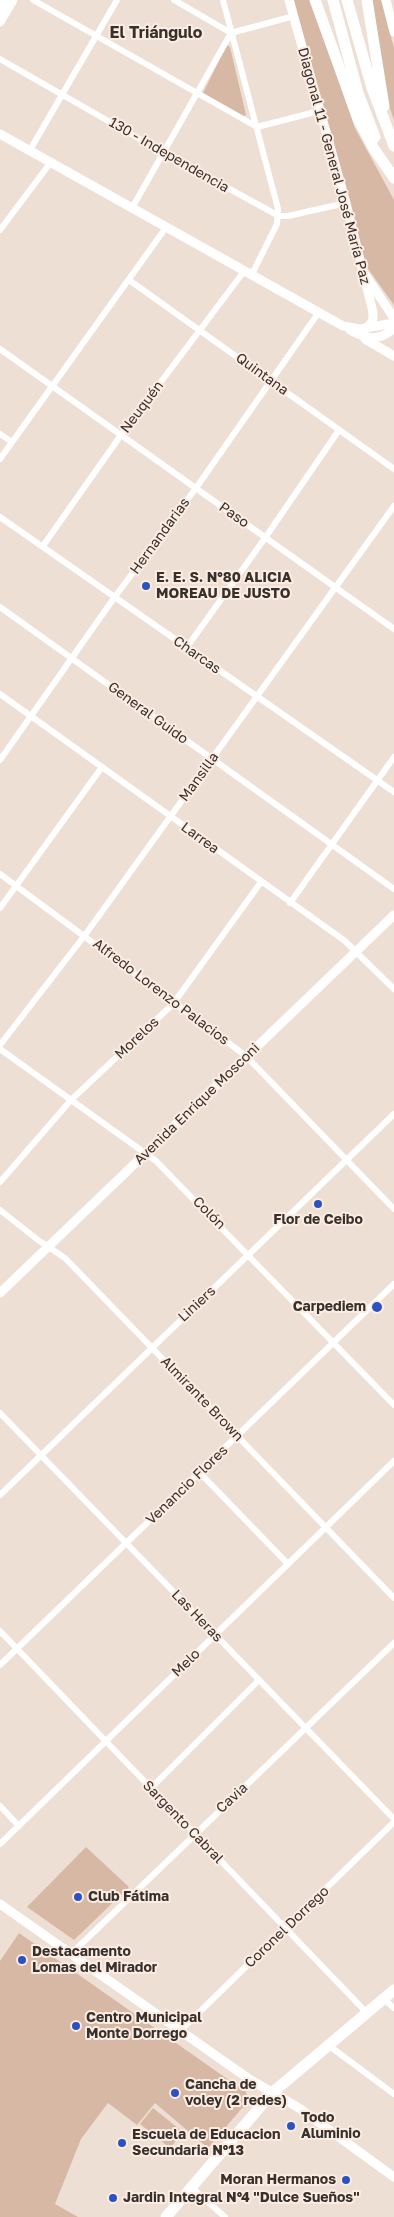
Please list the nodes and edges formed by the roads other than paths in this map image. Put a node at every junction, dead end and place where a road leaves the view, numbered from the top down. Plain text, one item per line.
1 (5, 0) edge
2 (13, 0) edge
3 (33, 0) edge
4 (117, 0) edge
5 (174, 0) edge
6 (223, 0) edge
7 (289, 0) edge
8 (314, 0) edge
9 (333, 0) edge
10 (347, 0) edge
11 (367, 0) edge
12 (386, 0) edge
13 (0, 9) edge
14 (294, 16) junction
15 (0, 22) edge
16 (394, 32) edge
17 (231, 33) junction
18 (96, 36) junction
19 (0, 59) edge
20 (62, 94) junction
21 (198, 94) junction
22 (319, 110) junction
23 (257, 127) junction
24 (0, 134) edge
25 (394, 136) edge
26 (394, 146) edge
27 (30, 150) junction
28 (164, 153) junction
29 (51, 162) junction
30 (394, 179) edge
31 (346, 203) junction
32 (132, 208) junction
33 (279, 216) junction
34 (167, 226) junction
35 (0, 230) edge
36 (248, 272) junction
37 (363, 272) junction
38 (129, 280) junction
39 (319, 312) junction
40 (394, 318) edge
41 (394, 322) edge
42 (394, 328) edge
43 (200, 330) junction
44 (362, 332) junction
45 (0, 349) edge
46 (394, 356) edge
47 (272, 381) junction
48 (52, 386) junction
49 (339, 430) junction
50 (0, 434) edge
51 (121, 435) junction
52 (12, 442) junction
53 (0, 459) edge
54 (394, 469) edge
55 (196, 488) junction
56 (394, 506) edge
57 (0, 517) edge
58 (265, 538) junction
59 (43, 546) junction
60 (337, 588) junction
61 (114, 598) junction
62 (0, 607) edge
63 (394, 629) edge
64 (186, 647) junction
65 (73, 658) junction
66 (0, 694) edge
67 (257, 697) junction
68 (32, 717) junction
69 (394, 757) edge
70 (212, 759) junction
71 (0, 760) edge
72 (102, 767) junction
73 (378, 781) junction
74 (394, 792) edge
75 (170, 816) junction
76 (332, 844) junction
77 (0, 874) edge
78 (261, 882) junction
79 (16, 885) junction
80 (394, 889) edge
81 (290, 903) junction
82 (0, 908) edge
83 (394, 915) edge
84 (85, 935) junction
85 (356, 951) junction
86 (394, 990) edge
87 (173, 1004) junction
88 (0, 1047) edge
89 (246, 1056) junction
90 (71, 1100) junction
91 (394, 1114) edge
92 (146, 1154) junction
93 (347, 1160) junction
94 (0, 1182) edge
95 (394, 1209) edge
96 (0, 1210) edge
97 (49, 1246) junction
98 (249, 1254) junction
99 (394, 1284) edge
100 (0, 1293) edge
101 (334, 1342) junction
102 (152, 1347) junction
103 (394, 1405) edge
104 (0, 1413) edge
105 (238, 1436) junction
106 (42, 1455) junction
107 (394, 1461) edge
108 (200, 1473) junction
109 (0, 1495) edge
110 (326, 1528) junction
111 (127, 1542) junction
112 (288, 1564) junction
113 (394, 1598) edge
114 (0, 1631) edge
115 (216, 1634) junction
116 (394, 1643) edge
117 (17, 1649) junction
118 (0, 1665) edge
119 (260, 1680) junction
120 (306, 1729) junction
121 (105, 1742) junction
122 (151, 1788) junction
123 (0, 1806) edge
124 (394, 1821) edge
125 (19, 1826) junction
126 (195, 1834) junction
127 (0, 1844) edge
128 (0, 1904) edge
129 (286, 1928) junction
130 (71, 1954) junction
131 (394, 1990) edge
132 (384, 1999) junction
133 (394, 2008) edge
134 (367, 2013) junction
135 (180, 2030) junction
136 (328, 2045) junction
137 (272, 2092) junction
138 (394, 2094) edge
139 (394, 2176) edge
140 (191, 2187) junction
141 (166, 2217) edge
142 (226, 2217) edge

1 - 13 main road
2 - 15 main road
3 - 18 street
4 - 18 street
5 - 17 street
6 - 17 street
7 - 14 main road, Diagonal 11 - General José María Paz
8 - 30 highway
9 - 30 highway
10 - 26 highway
11 - 25 highway
12 - 16 main road
14 - 17 street
14 - 22 main road, Diagonal 11 - General José María Paz
17 - 21 street
17 - 23 street
18 - 20 street
18 - 21 street
19 - 20 street, 130 - Independencia
20 - 27 street
20 - 28 street, 130 - Independencia
21 - 23 street
21 - 28 street
22 - 23 street
22 - 31 main road, Diagonal 11 - General José María Paz
23 - 33 street
24 - 27 main road
27 - 29 main road
28 - 32 street
28 - 33 street, 130 - Independencia
29 - 32 main road
29 - 35 street
31 - 33 street
31 - 37 main road, Diagonal 11 - General José María Paz
32 - 34 main road
33 - 36 street, Neuquén
34 - 36 main road
34 - 38 street
36 - 39 main road
36 - 43 street, Neuquén
37 - 40 main road
37 - 44 main road, Diagonal 11 - General José María Paz
38 - 43 street, Quintana
38 - 48 street
39 - 44 main road
39 - 47 street, Hernandarias
41 - 44 main road
42 - 44 main road
43 - 47 street, Quintana
43 - 51 street, Neuquén
44 - 46 main road
45 - 48 street, Paso
47 - 49 street, Quintana
47 - 55 street, Hernandarias
48 - 51 street, Paso
48 - 52 street
49 - 54 street, Quintana
49 - 58 street
50 - 52 street
51 - 55 street, Paso
51 - 59 street, Neuquén
52 - 53 street
55 - 58 street, Paso
55 - 61 street, Hernandarias
56 - 60 street, Mansilla
57 - 59 street, Charcas
58 - 60 street, Paso
58 - 64 street
59 - 61 street, Charcas
60 - 63 street, Paso
60 - 67 street, Mansilla
61 - 64 street, Charcas
61 - 65 street, Hernandarias
62 - 65 street, General Guido
64 - 67 street, Charcas
65 - 68 street, Hernandarias
65 - 70 street, General Guido
66 - 68 street, Larrea
67 - 70 street, Mansilla
67 - 73 street, Charcas
68 - 71 street, Hernandarias
68 - 72 street, Larrea
69 - 73 street
70 - 75 street, Mansilla
70 - 76 street, General Guido
72 - 75 street, Larrea
72 - 79 street
73 - 74 street, Charcas
73 - 76 street
75 - 78 street, Larrea
75 - 84 street, Mansilla
76 - 80 street, General Guido
76 - 81 street
77 - 79 street, Alfredo Lorenzo Palacios
78 - 81 street, Larrea
78 - 87 street, Morelos
79 - 82 street
79 - 84 street, Alfredo Lorenzo Palacios
81 - 85 street, Larrea
83 - 85 main road, Avenida Enrique Mosconi
84 - 87 street, Alfredo Lorenzo Palacios
84 - 88 street, Mansilla
85 - 86 street, Larrea
85 - 89 main road, Avenida Enrique Mosconi
87 - 89 street, Alfredo Lorenzo Palacios
87 - 90 street, Morelos
88 - 90 street, Colón
89 - 92 main road, Avenida Enrique Mosconi
89 - 93 street, Alfredo Lorenzo Palacios
90 - 92 street, Colón
90 - 94 street, Morelos
91 - 93 street, Liniers
92 - 97 main road, Avenida Enrique Mosconi
92 - 98 street, Colón
93 - 95 street, Alfredo Lorenzo Palacios
93 - 98 street, Liniers
96 - 97 street, Almirante Brown
97 - 100 main road, Avenida Enrique Mosconi
97 - 102 street, Almirante Brown
98 - 101 street, Colón
98 - 102 street, Liniers
99 - 101 street, Venancio Flores
101 - 103 street, Colón
101 - 105 street, Venancio Flores
102 - 105 street, Almirante Brown
102 - 106 street, Liniers
104 - 106 street, Las Heras
105 - 108 street, Venancio Flores
105 - 110 street, Almirante Brown
106 - 109 street, Liniers
106 - 111 street, Las Heras
107 - 110 street, Melo
108 - 111 street, Venancio Flores
108 - 112 street
110 - 112 street, Melo
110 - 113 street, Almirante Brown
111 - 115 street, Las Heras
111 - 117 street, Venancio Flores
112 - 115 street, Melo
114 - 117 street, Sargento Cabral
115 - 119 street, Las Heras
115 - 121 street, Melo
116 - 120 street, Cavia
117 - 118 street, Venancio Flores
117 - 121 street, Sargento Cabral
119 - 120 street, Las Heras
119 - 122 street
120 - 124 street, Las Heras
120 - 126 street, Cavia
121 - 122 street, Sargento Cabral
121 - 125 street, Melo
122 - 126 street, Sargento Cabral
123 - 125 street
124 - 129 street, Coronel Dorrego
125 - 127 street, Melo
126 - 129 street, Sargento Cabral
126 - 130 street, Cavia
128 - 130 main road
129 - 134 street, Sargento Cabral
129 - 135 street, Coronel Dorrego
130 - 135 main road
131 - 132 highway
132 - 133 street
132 - 134 highway
134 - 136 highway
135 - 137 main road
136 - 137 highway
136 - 138 street
137 - 139 main road
137 - 140 highway
140 - 141 highway
140 - 142 street

